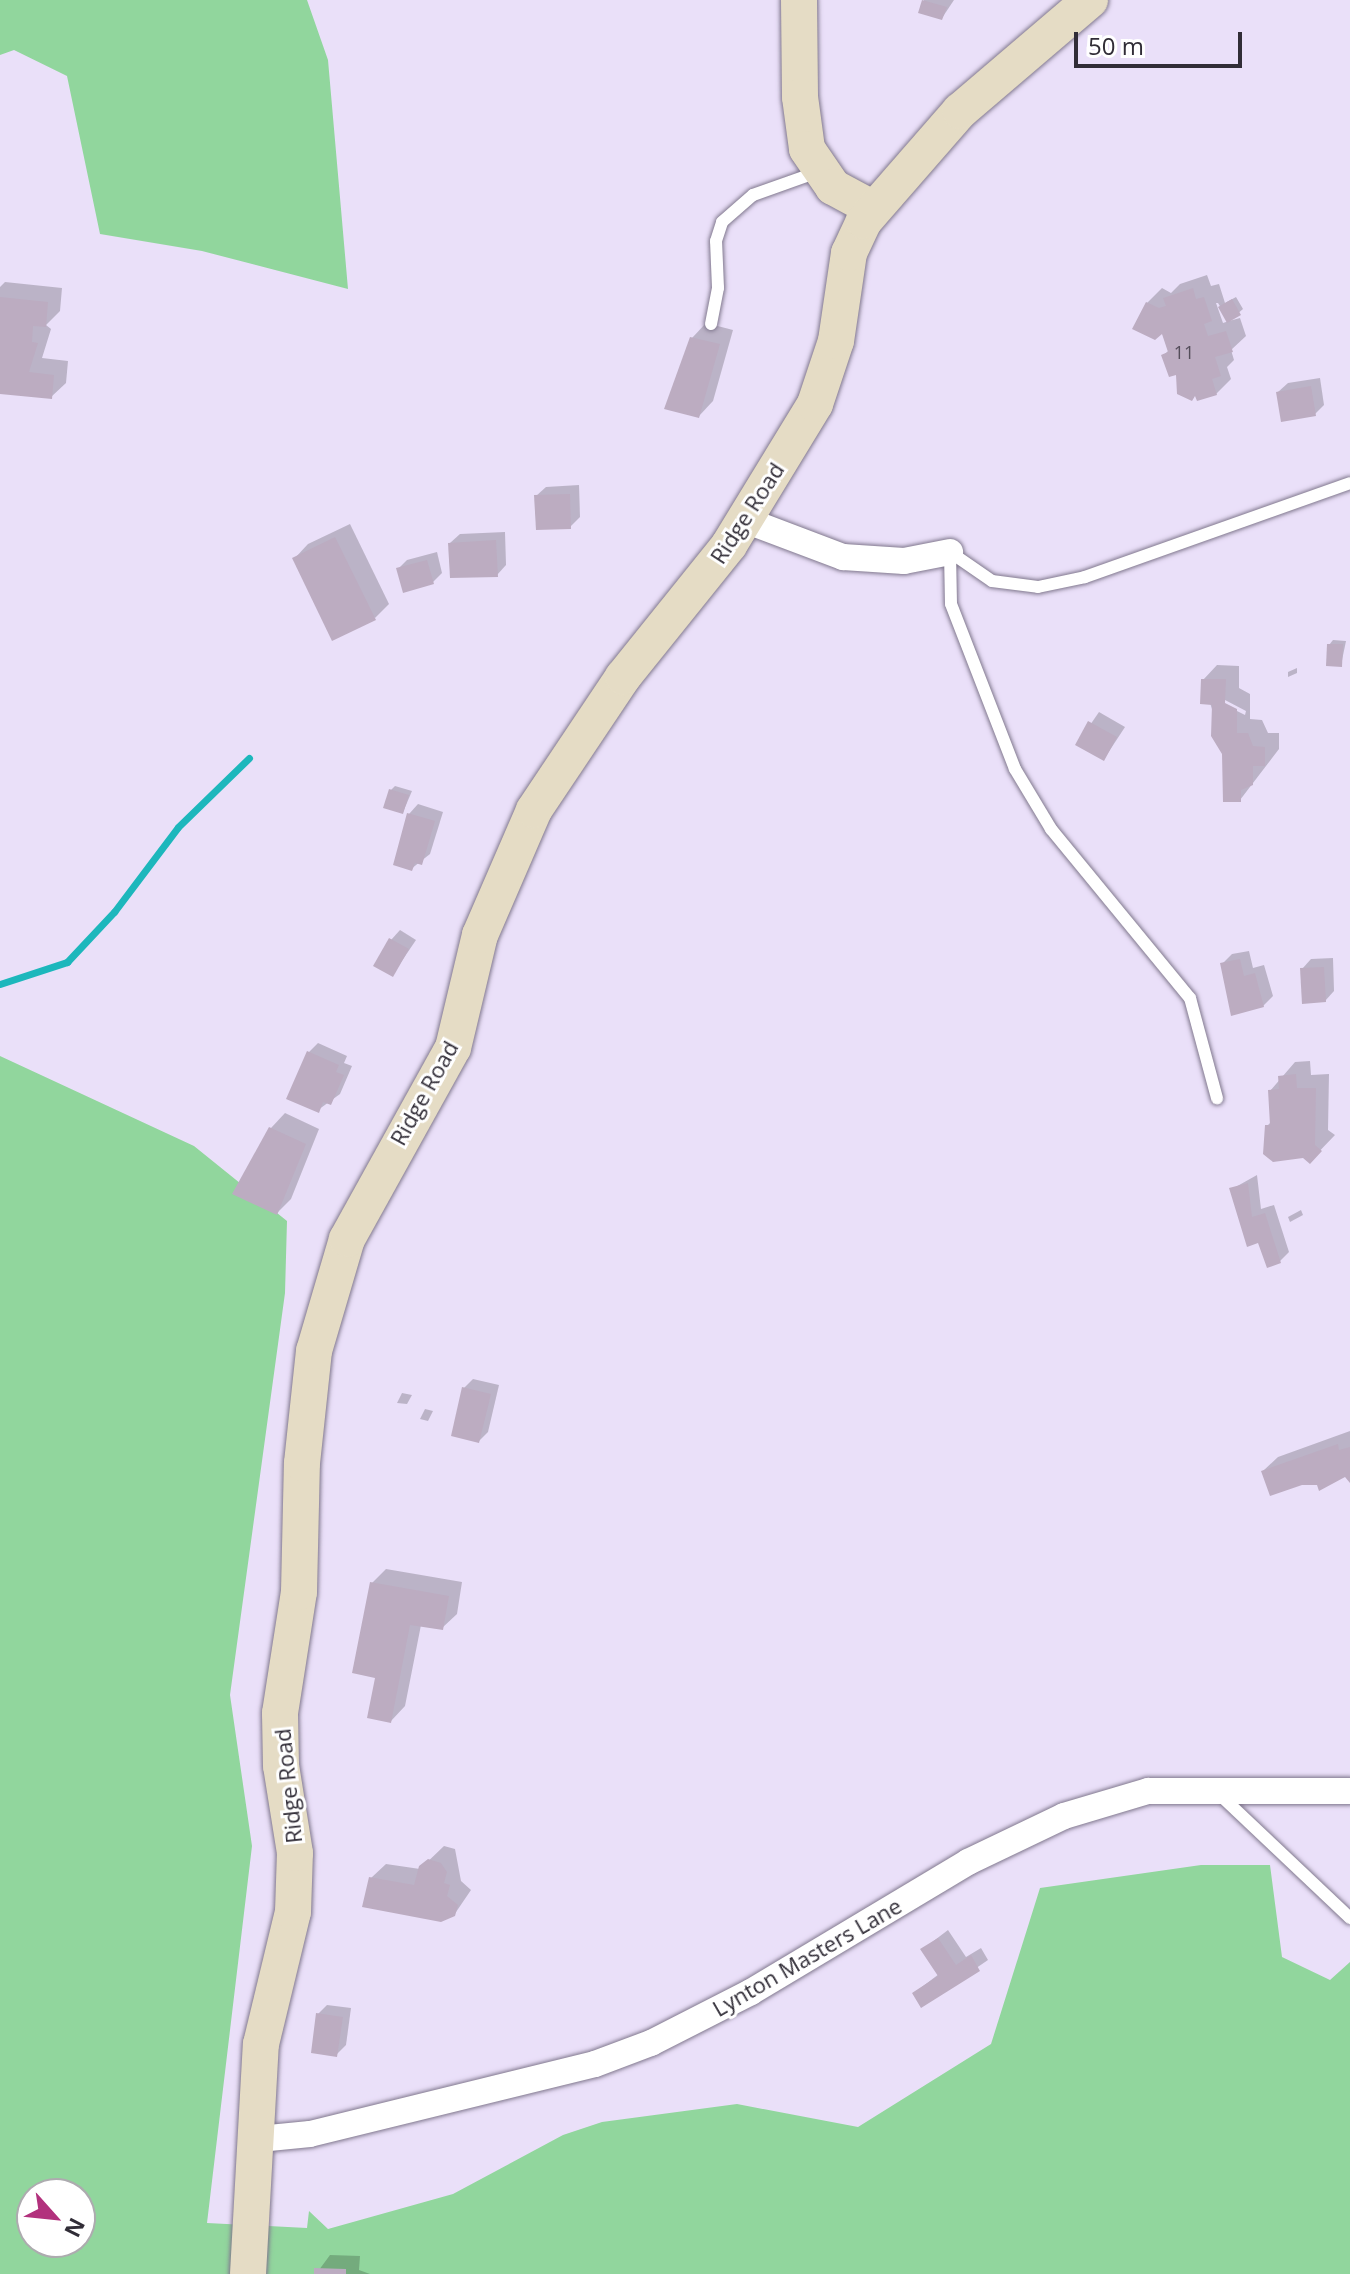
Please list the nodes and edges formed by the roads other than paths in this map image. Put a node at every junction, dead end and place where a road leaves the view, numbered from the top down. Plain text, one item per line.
1 (799, 0) edge
2 (1090, 0) edge
3 (818, 172) junction
4 (872, 208) junction
5 (711, 324) dead end
6 (1350, 483) edge
7 (745, 520) junction
8 (950, 552) junction
9 (1217, 1098) dead end
10 (1350, 1791) edge
11 (1220, 1795) junction
12 (1350, 1918) edge
13 (259, 2139) junction
14 (248, 2274) edge

1 - 3 street
2 - 4 street, Ridge Road
3 - 4 street
3 - 5 lane
4 - 7 street, Ridge Road
6 - 8 lane
7 - 8 street
7 - 13 street, Ridge Road
8 - 9 lane
10 - 11 street, Lynton Masters Lane
11 - 12 lane
11 - 13 street, Lynton Masters Lane
13 - 14 street, Ridge Road

